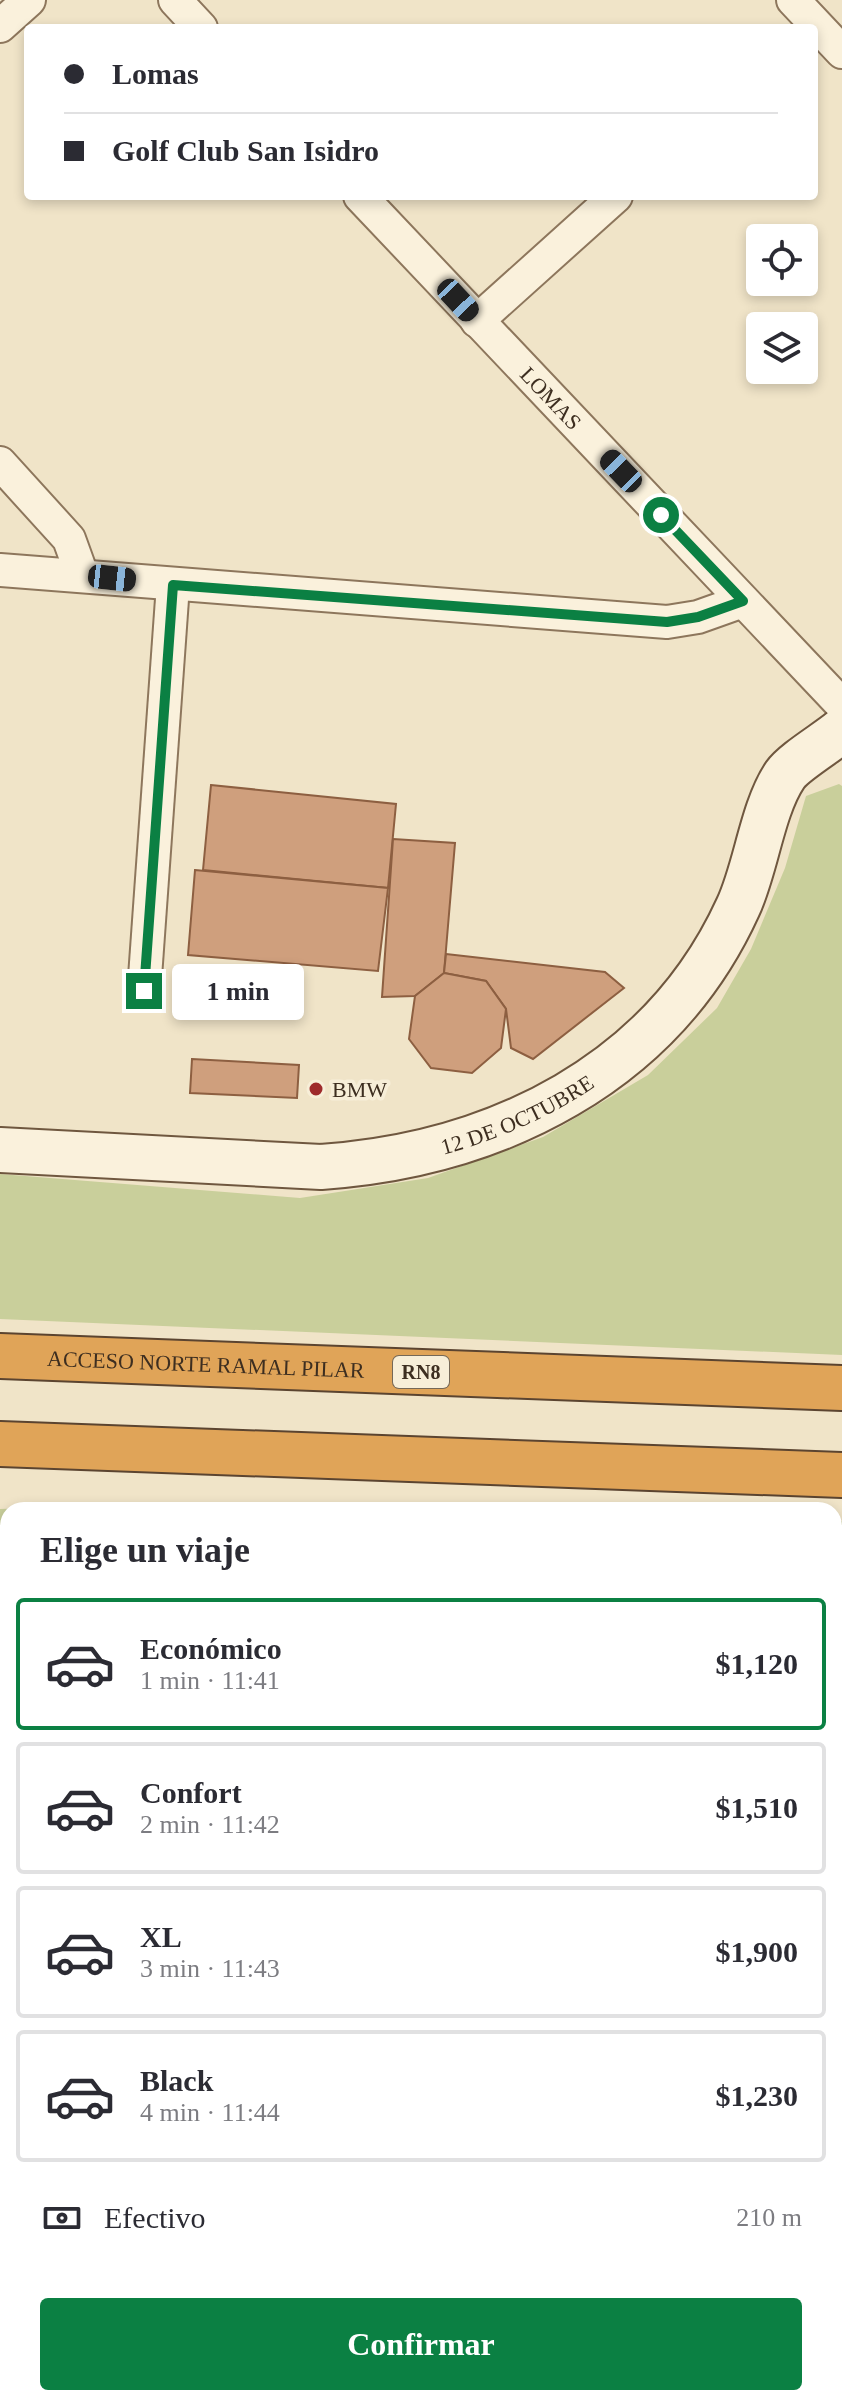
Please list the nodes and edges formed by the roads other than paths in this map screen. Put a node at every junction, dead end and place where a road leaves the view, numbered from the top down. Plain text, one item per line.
1 (29, 0) edge
2 (175, 0) edge
3 (811, 12) edge
4 (197, 24) edge
5 (0, 26) edge
6 (842, 52) edge
7 (364, 200) edge
8 (612, 200) edge
9 (477, 321) junction
10 (0, 463) edge
11 (0, 570) edge
12 (82, 575) junction
13 (173, 585) junction
14 (743, 601) junction
15 (842, 705) edge
16 (842, 730) edge
17 (144, 991) dead end
18 (0, 1150) edge
19 (0, 1356) edge
20 (842, 1388) edge
21 (0, 1444) edge
22 (237, 1453) junction
23 (0, 1475) edge
24 (842, 1475) edge

1 - 5 street
2 - 4 street
3 - 6 street
7 - 9 street, LOMAS
8 - 9 street
9 - 14 street, LOMAS
10 - 12 street
11 - 12 street
12 - 13 street
13 - 14 street
13 - 17 street
14 - 15 street, LOMAS
16 - 18 street, 12 DE OCTUBRE
19 - 20 highway, ACCESO NORTE RAMAL PILAR / RN8
21 - 22 highway
22 - 23 highway
22 - 24 highway

